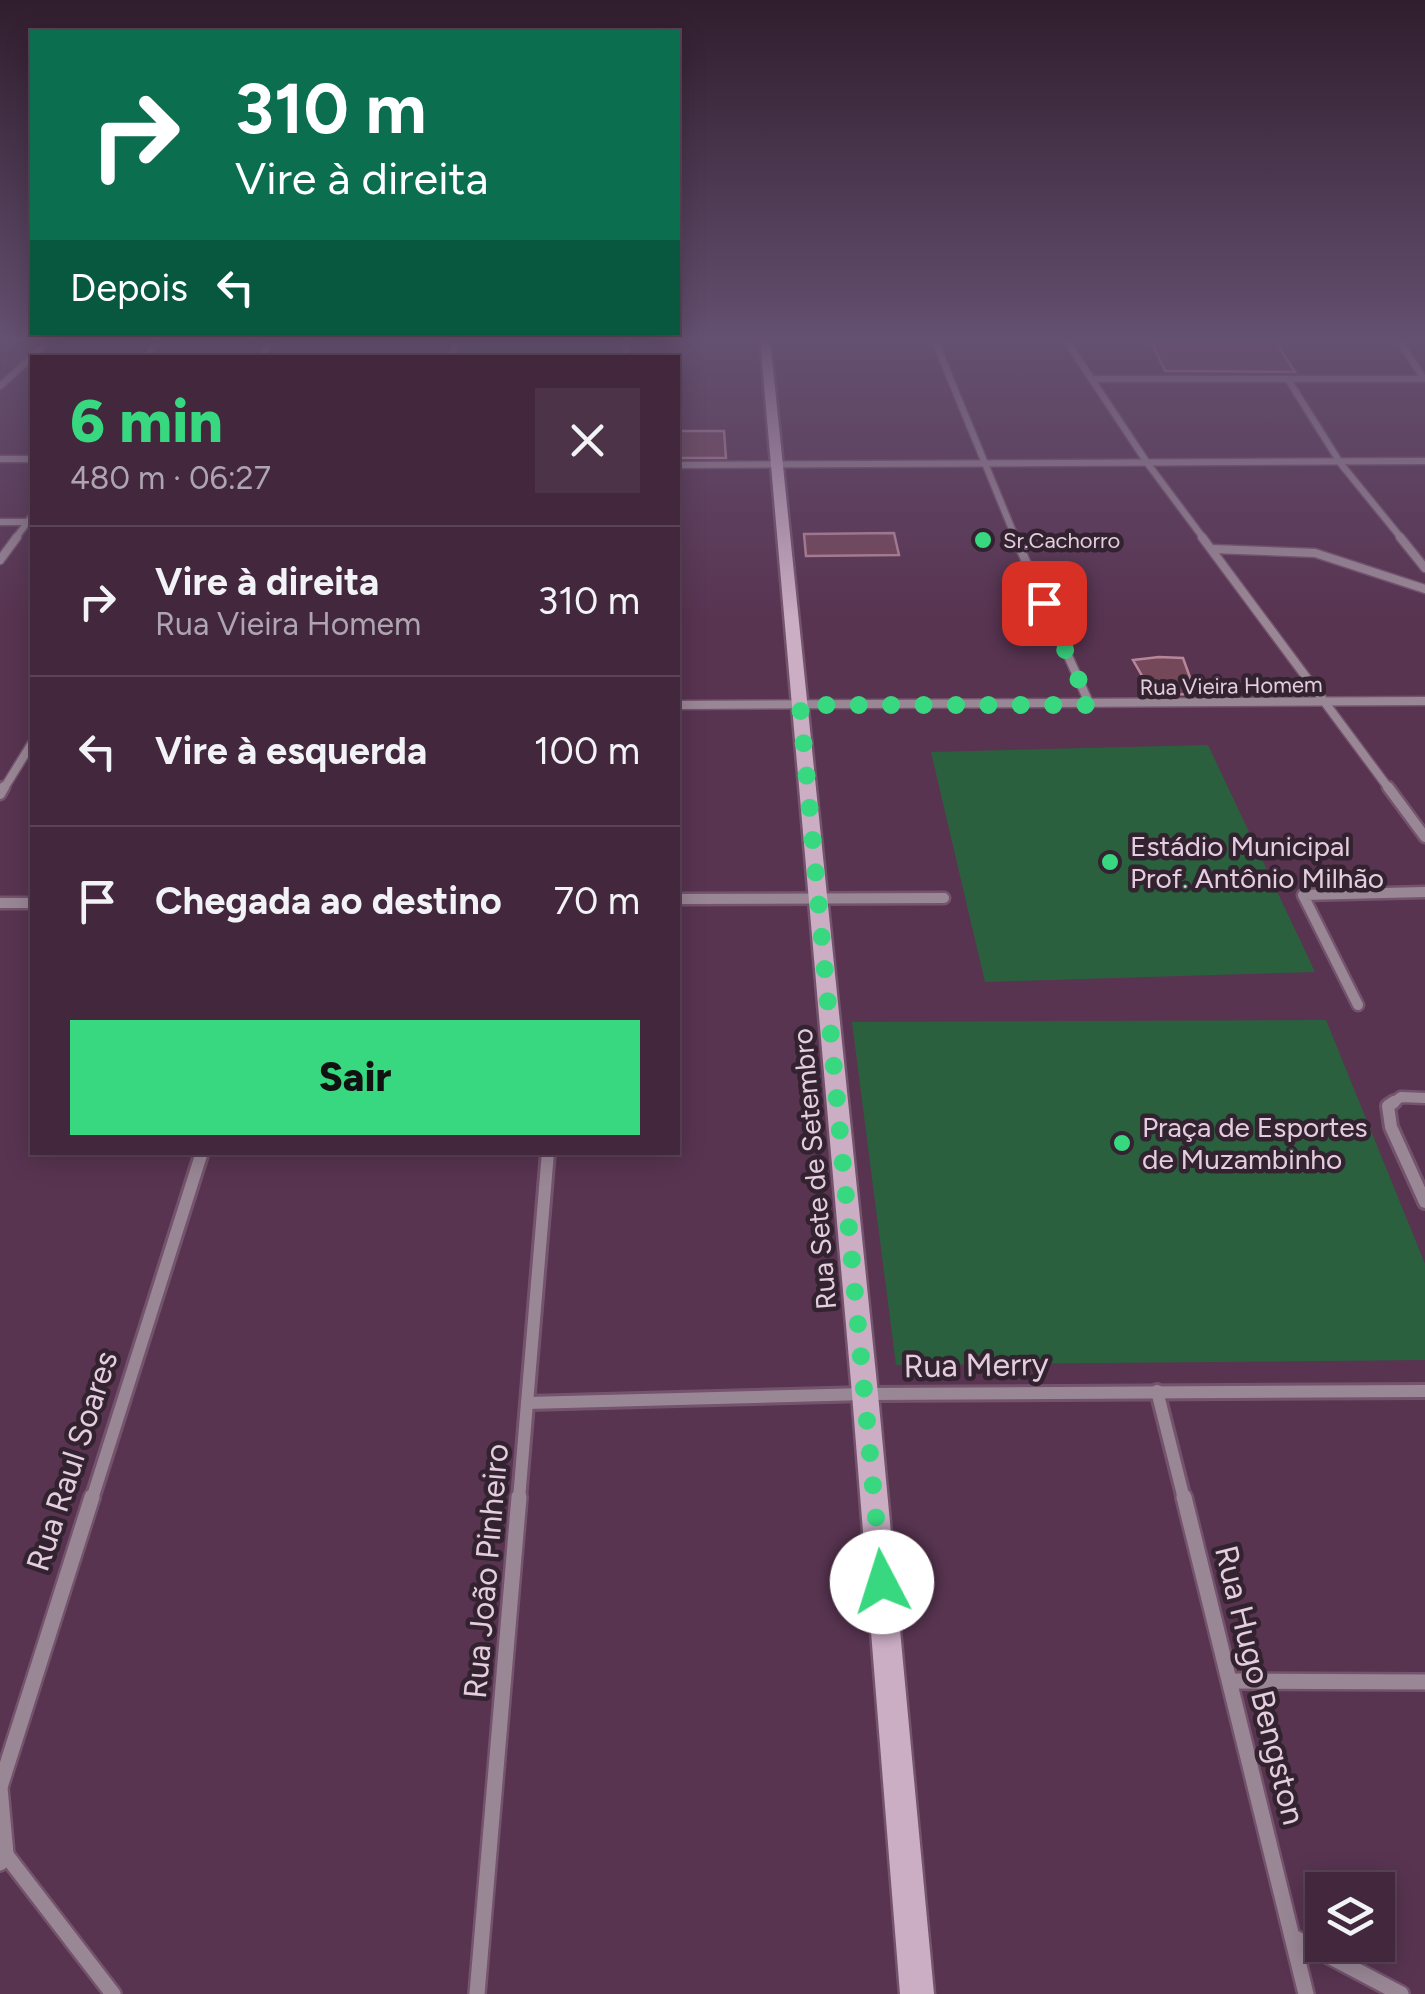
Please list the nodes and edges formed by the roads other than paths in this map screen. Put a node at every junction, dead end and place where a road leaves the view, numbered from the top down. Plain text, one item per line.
1 (775, 432) edge
2 (970, 432) edge
3 (1127, 432) edge
4 (1321, 432) edge
5 (0, 458) edge
6 (30, 459) edge
7 (1425, 461) edge
8 (1148, 464) junction
9 (1341, 464) junction
10 (680, 465) edge
11 (778, 466) junction
12 (983, 466) junction
13 (30, 519) edge
14 (0, 522) edge
15 (1212, 549) junction
16 (0, 560) edge
17 (1425, 568) edge
18 (1425, 589) edge
19 (1425, 700) edge
20 (1325, 702) junction
21 (680, 705) edge
22 (800, 705) junction
23 (1090, 705) junction
24 (30, 746) edge
25 (0, 794) edge
26 (1425, 837) edge
27 (1425, 892) edge
28 (819, 896) junction
29 (944, 898) dead end
30 (680, 899) edge
31 (0, 903) edge
32 (30, 903) edge
33 (1358, 1005) dead end
34 (1425, 1098) edge
35 (201, 1155) edge
36 (548, 1155) edge
37 (1425, 1202) edge
38 (1157, 1391) junction
39 (1425, 1391) edge
40 (865, 1394) junction
41 (528, 1402) junction
42 (1230, 1682) junction
43 (1425, 1682) edge
44 (0, 1788) edge
45 (2, 1855) edge
46 (1295, 1938) junction
47 (113, 1994) edge
48 (478, 1994) edge
49 (917, 1994) edge
50 (1306, 1994) edge
51 (1400, 1994) edge

1 - 11 main road, Rua Sete de Setembro
2 - 12 street
3 - 8 street
4 - 9 street
5 - 6 street
7 - 9 street
8 - 9 street
8 - 12 street
8 - 15 street
9 - 17 street
10 - 11 street
11 - 12 street
11 - 22 main road, Rua Sete de Setembro
12 - 23 street
13 - 14 street
13 - 16 street
15 - 18 street
15 - 20 street
19 - 20 street, Rua Vieira Homem
20 - 23 street, Rua Vieira Homem
20 - 26 street
21 - 22 street, Rua Vieira Homem
22 - 23 street, Rua Vieira Homem
22 - 28 main road, Rua Sete de Setembro
24 - 25 street
27 - 33 street
28 - 29 street
28 - 30 street
28 - 40 main road, Rua Sete de Setembro
31 - 32 street
34 - 37 street
35 - 44 street, Rua Raul Soares
36 - 41 street, Rua João Pinheiro
38 - 39 street, Rua Merry
38 - 40 street, Rua Merry
38 - 42 street, Rua Hugo Bengston
40 - 41 street, Rua Merry
40 - 49 main road, Rua Sete de Setembro
41 - 48 street, Rua João Pinheiro
42 - 43 street
42 - 46 street, Rua Hugo Bengston
44 - 45 street, Rua Raul Soares
45 - 47 street
46 - 50 street, Rua Hugo Bengston
46 - 51 street

